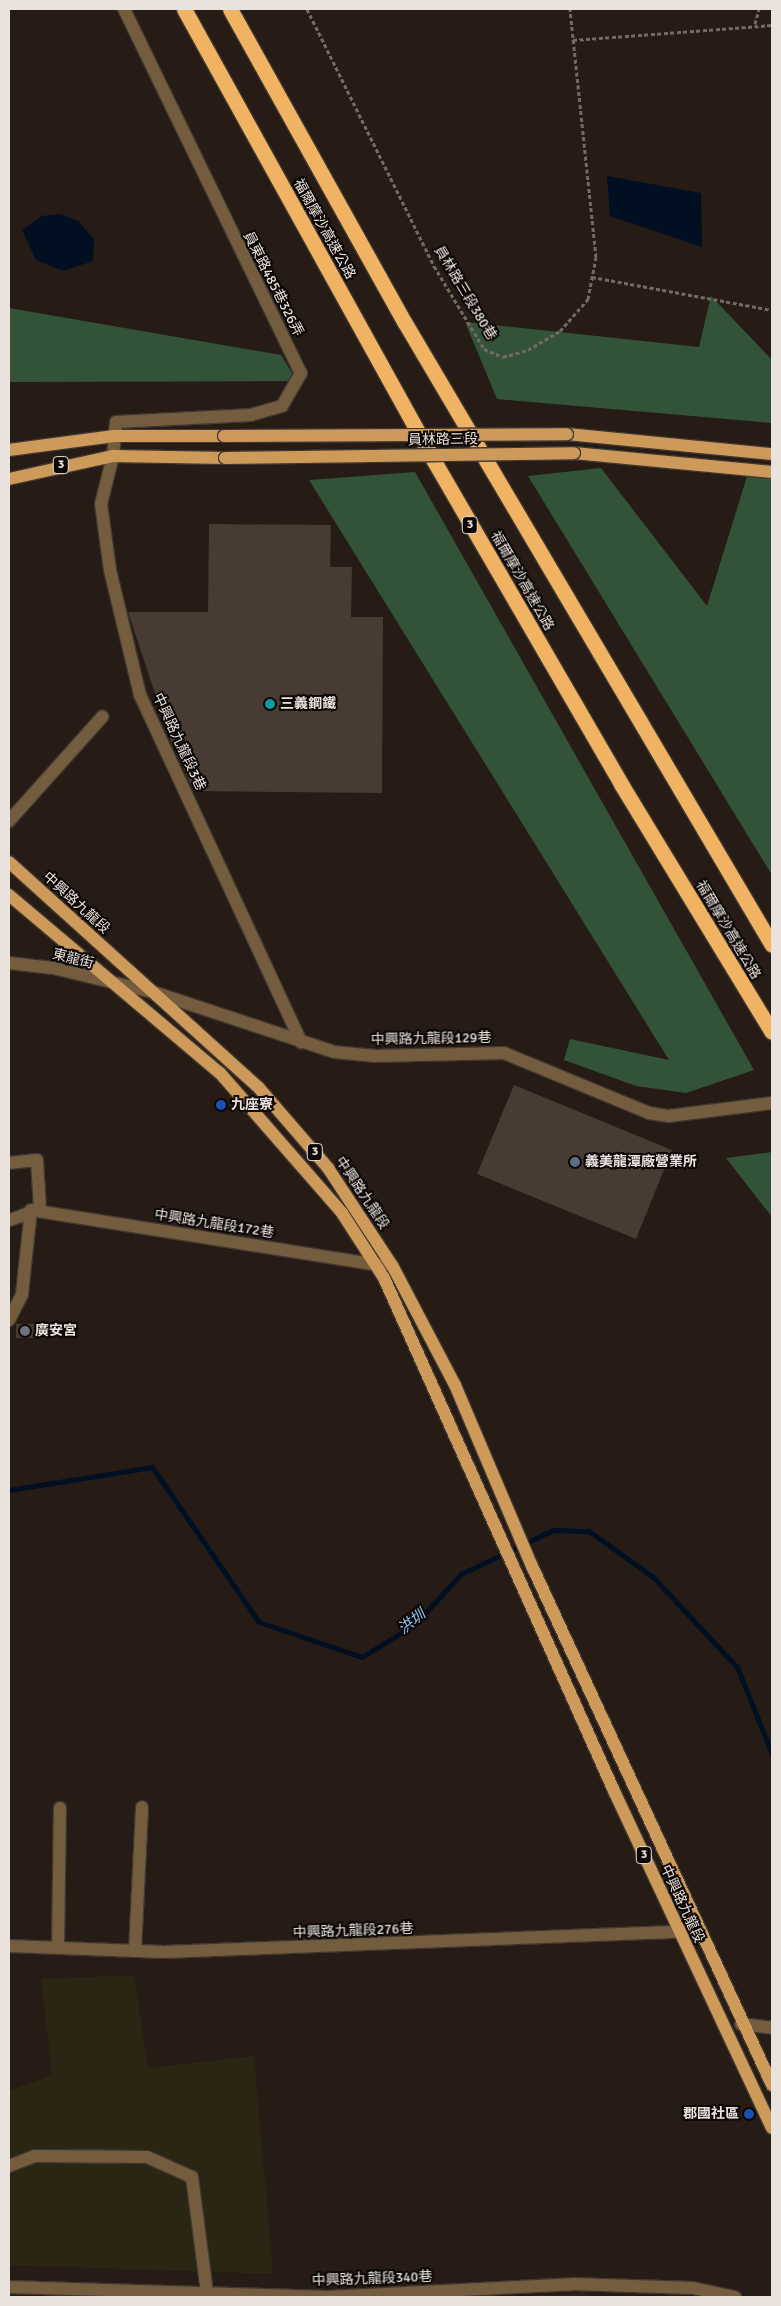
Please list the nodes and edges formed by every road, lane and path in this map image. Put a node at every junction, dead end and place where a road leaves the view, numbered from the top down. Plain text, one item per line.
1 (124, 9) edge
2 (184, 9) edge
3 (230, 9) edge
4 (307, 9) edge
5 (570, 9) edge
6 (759, 9) edge
7 (755, 24) junction
8 (772, 25) edge
9 (573, 40) junction
10 (592, 277) junction
11 (772, 310) edge
12 (114, 436) junction
13 (9, 450) edge
14 (772, 454) edge
15 (113, 456) junction
16 (772, 472) edge
17 (9, 479) edge
18 (102, 717) dead end
19 (9, 821) edge
20 (9, 862) edge
21 (9, 895) edge
22 (772, 945) edge
23 (9, 963) edge
24 (109, 983) junction
25 (130, 988) joint
26 (152, 992) junction
27 (772, 1032) edge
28 (301, 1042) junction
29 (766, 1103) edge
30 (9, 1163) edge
31 (31, 1210) junction
32 (9, 1220) edge
33 (376, 1265) junction
34 (392, 1266) junction
35 (9, 1320) edge
36 (142, 1807) dead end
37 (60, 1808) dead end
38 (698, 1931) junction
39 (678, 1932) junction
40 (9, 1946) edge
41 (58, 1948) junction
42 (135, 1951) junction
43 (741, 2024) junction
44 (772, 2028) edge
45 (772, 2085) edge
46 (772, 2128) edge
47 (9, 2166) edge
48 (9, 2287) edge
49 (207, 2293) junction
50 (735, 2297) edge

1 - 12 street, 員東路485巷326弄
2 - 27 highway, 福爾摩沙高速公路 / 3
3 - 22 highway, 福爾摩沙高速公路
4 - 10 path, 員林路三段380巷
5 - 9 path, 員林路三段380巷
6 - 7 path
7 - 8 path
7 - 9 path
9 - 10 path, 員林路三段380巷
10 - 11 path
12 - 13 main road, 3
12 - 14 main road, 員林路三段 / 3, bridge
12 - 15 street, 中興路九龍段3巷
15 - 16 main road, 員林路三段 / 3, bridge
15 - 17 main road, 3
15 - 28 street, 中興路九龍段3巷
18 - 19 street
20 - 26 main road, 中興路九龍段 / 3
21 - 24 main road, 中興路九龍段 / 3
23 - 24 street, 東龍街
24 - 25 street, 東龍街
24 - 33 main road, 中興路九龍段 / 3
25 - 26 street, 中興路九龍段129巷
26 - 28 street, 中興路九龍段129巷
26 - 34 main road, 中興路九龍段 / 3
28 - 29 street, 中興路九龍段129巷
30 - 31 street
31 - 32 street
31 - 33 street, 中興路九龍段172巷
31 - 35 street
33 - 34 street, 中興路九龍段172巷
33 - 39 main road, 中興路九龍段 / 3
34 - 38 main road, 中興路九龍段 / 3
36 - 42 street
37 - 41 street
38 - 39 street, 中興路九龍段276巷
38 - 43 main road, 中興路九龍段 / 3
39 - 42 street, 中興路九龍段276巷
39 - 46 main road, 中興路九龍段 / 3
40 - 41 street, 中興路九龍段276巷
41 - 42 street, 中興路九龍段276巷
43 - 44 street
43 - 45 main road, 中興路九龍段 / 3
47 - 49 street
48 - 49 street, 中興路九龍段340巷
49 - 50 street, 中興路九龍段340巷

